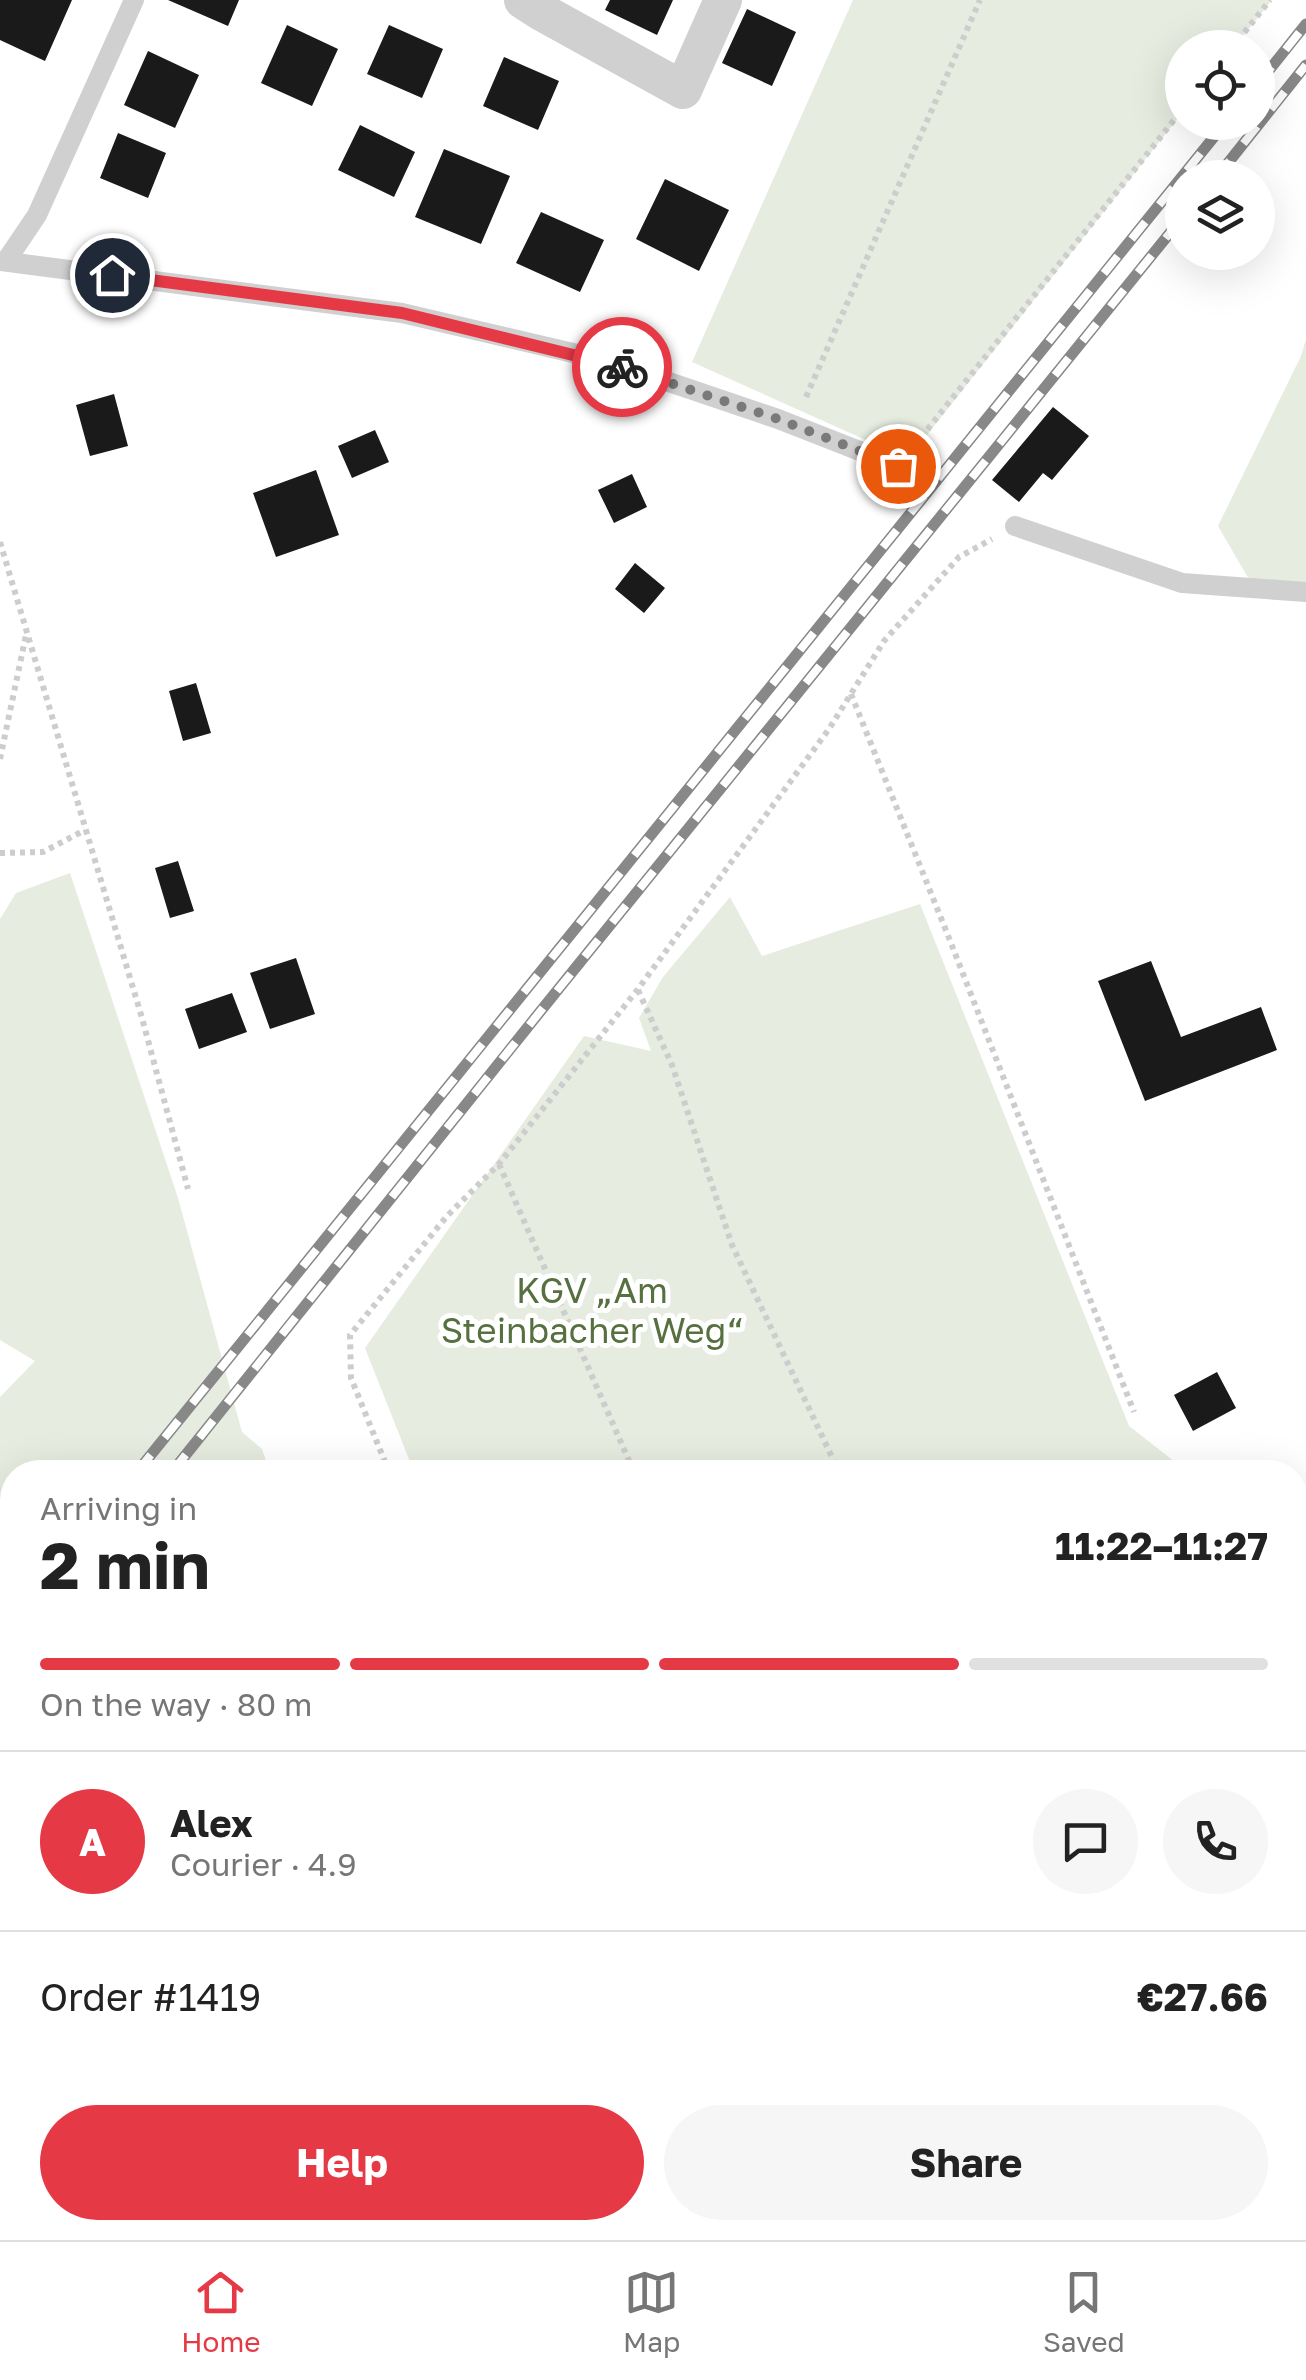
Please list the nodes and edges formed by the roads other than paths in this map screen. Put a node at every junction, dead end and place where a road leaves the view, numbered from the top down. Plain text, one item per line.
1 (134, 0) edge
2 (524, 0) edge
3 (724, 0) edge
4 (3, 261) edge
5 (898, 466) road end
6 (1015, 526) road end
7 (1306, 592) edge

1 - 4 lane
2 - 3 street
4 - 5 lane
6 - 7 lane

